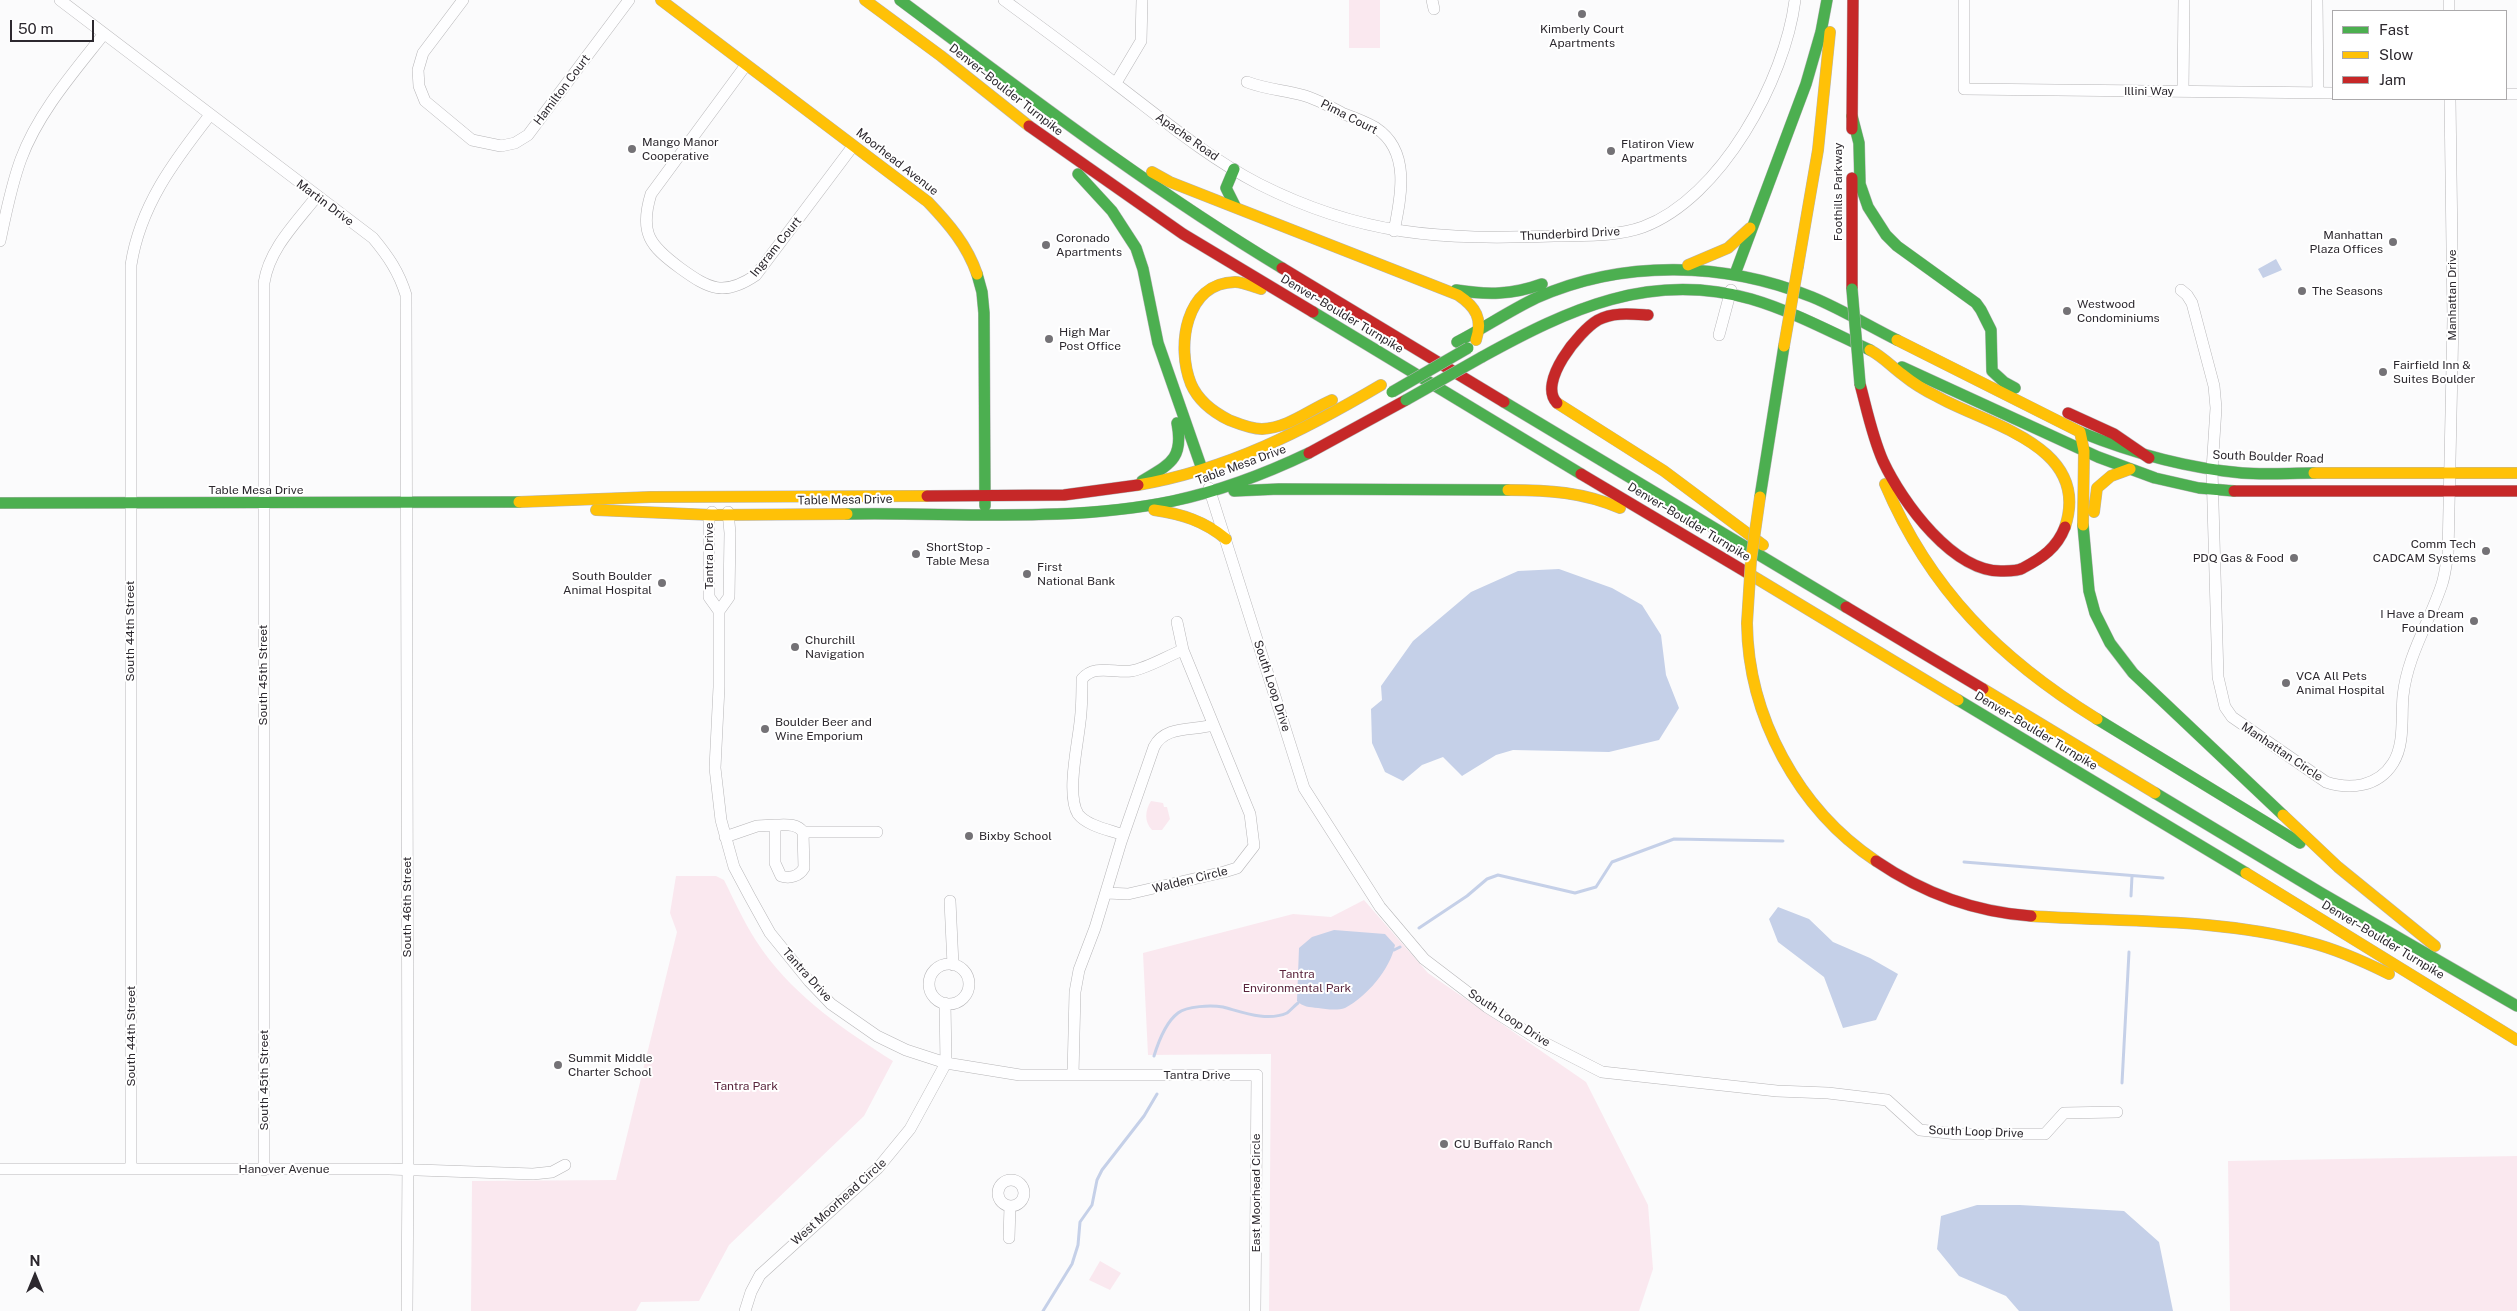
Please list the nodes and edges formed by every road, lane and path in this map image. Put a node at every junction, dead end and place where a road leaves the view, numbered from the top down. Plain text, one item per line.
1 (60, 0) edge
2 (463, 0) edge
3 (629, 0) edge
4 (661, 0) edge
5 (865, 0) edge
6 (900, 0) edge
7 (1004, 0) edge
8 (1142, 0) edge
9 (1795, 0) edge
10 (1815, 0) edge
11 (1827, 0) edge
12 (1831, 0) edge
13 (1853, 0) edge
14 (1964, 0) edge
15 (2184, 0) edge
16 (2317, 0) edge
17 (103, 35) junction
18 (746, 65) junction
19 (1247, 82) dead end
20 (1116, 84) junction
21 (2183, 91) junction
22 (2318, 92) junction
23 (2332, 93) edge
24 (2450, 100) edge
25 (210, 115) junction
26 (1852, 116) junction
27 (1076, 131) junction
28 (1786, 133) junction
29 (1040, 135) junction
30 (854, 146) junction
31 (1234, 169) junction
32 (316, 196) junction
33 (1235, 206) junction
34 (1752, 225) junction
35 (1394, 231) junction
36 (0, 241) edge
37 (1682, 268) junction
38 (1617, 274) junction
39 (1735, 274) junction
40 (1444, 288) junction
41 (2181, 290) dead end
42 (1729, 294) junction
43 (1611, 298) junction
44 (1292, 300) junction
45 (1843, 312) joint
46 (1480, 330) junction
47 (1719, 335) dead end
48 (1463, 345) junction
49 (1886, 359) junction
50 (1172, 384) junction
51 (1860, 384) junction
52 (1371, 401) junction
53 (2080, 432) junction
54 (1344, 435) junction
55 (2084, 452) junction
56 (2149, 458) junction
57 (2130, 469) junction
58 (2212, 470) junction
59 (1203, 472) junction
60 (2451, 473) junction
61 (2517, 473) edge
62 (1132, 488) junction
63 (1279, 489) junction
64 (1494, 490) junction
65 (2214, 491) junction
66 (2450, 491) junction
67 (2517, 491) edge
68 (1210, 492) junction
69 (986, 496) junction
70 (721, 499) junction
71 (1320, 501) dead end
72 (130, 502) junction
73 (512, 502) junction
74 (1436, 502) dead end
75 (0, 503) edge
76 (406, 503) junction
77 (264, 504) junction
78 (1135, 508) junction
79 (985, 513) junction
80 (709, 516) junction
81 (730, 516) junction
82 (1226, 540) junction
83 (1699, 544) junction
84 (2085, 563) junction
85 (1837, 602) junction
86 (719, 611) junction
87 (1177, 622) dead end
88 (1183, 650) junction
89 (1213, 725) junction
90 (775, 825) junction
91 (803, 832) junction
92 (877, 832) dead end
93 (1124, 835) junction
94 (725, 837) junction
95 (2338, 867) junction
96 (1107, 893) junction
97 (950, 902) dead end
98 (952, 965) junction
99 (2517, 1002) edge
100 (945, 1003) junction
101 (2517, 1006) edge
102 (2517, 1040) edge
103 (946, 1063) junction
104 (1073, 1075) junction
105 (1257, 1075) joint
106 (2117, 1112) dead end
107 (565, 1165) dead end
108 (131, 1168) junction
109 (0, 1169) edge
110 (264, 1170) junction
111 (408, 1170) junction
112 (1010, 1206) dead end
113 (1010, 1238) dead end
114 (407, 1311) edge
115 (746, 1311) edge
116 (1255, 1311) edge

1 - 17 street, Martin Drive
2 - 3 street, Hamilton Court
4 - 18 main road, Moorhead Avenue
5 - 29 main road, Denver–Boulder Turnpike
6 - 27 main road, Denver–Boulder Turnpike
7 - 20 street, Apache Road
8 - 20 street
9 - 35 street, Thunderbird Drive
10 - 28 main road
11 - 28 main road
12 - 102 main road, bridge
13 - 26 main road, Foothills Parkway
14 - 21 street, Illini Way
15 - 21 street
16 - 22 street
17 - 25 street, Martin Drive
17 - 36 street
18 - 30 main road, Moorhead Avenue
18 - 30 street, Ingram Court
19 - 35 street, Pima Court
20 - 31 street, Apache Road
21 - 22 street, Illini Way
22 - 23 street, Illini Way
24 - 60 street, Manhattan Drive
25 - 32 street, Martin Drive
25 - 72 street, South 44th Street
26 - 51 main road, Foothills Parkway, bridge
26 - 56 main road
27 - 33 main road
27 - 85 main road, Denver–Boulder Turnpike
28 - 34 main road
29 - 44 main road, Denver–Boulder Turnpike
29 - 50 main road
30 - 69 main road, Moorhead Avenue
31 - 33 main road
31 - 35 street, Apache Road
32 - 76 street, Martin Drive
32 - 77 street, South 45th Street
33 - 40 main road
34 - 37 main road
34 - 39 main road
37 - 38 main road, Table Mesa Drive
37 - 39 main road, Table Mesa Drive
38 - 40 main road
38 - 46 main road, Table Mesa Drive
39 - 42 street
39 - 45 main road, Table Mesa Drive
40 - 46 main road
41 - 58 street, Manhattan Circle
42 - 43 main road, Table Mesa Drive
42 - 47 street
42 - 49 main road, Table Mesa Drive
43 - 54 main road, Table Mesa Drive, bridge
43 - 85 main road
44 - 52 main road
44 - 83 main road, Denver–Boulder Turnpike
45 - 53 main road, South Boulder Road
46 - 48 main road, Table Mesa Drive
48 - 52 main road, bridge
48 - 52 main road, Table Mesa Drive
49 - 51 main road
49 - 55 main road
50 - 59 main road
50 - 62 main road
51 - 95 main road
52 - 54 main road
52 - 59 main road, Table Mesa Drive
53 - 55 main road
53 - 56 main road, South Boulder Road
54 - 68 main road, Table Mesa Drive
55 - 57 main road
55 - 84 main road
56 - 58 main road, South Boulder Road
57 - 65 main road
57 - 84 main road
58 - 60 main road, South Boulder Road
58 - 65 street, Manhattan Circle
59 - 62 main road, Table Mesa Drive
59 - 68 street, South Loop Drive
60 - 61 main road, South Boulder Road
60 - 66 street, Manhattan Drive
62 - 69 main road, Table Mesa Drive
63 - 64 main road
63 - 68 main road
63 - 71 main road
64 - 74 main road
64 - 83 main road
65 - 66 main road
65 - 66 street, Manhattan Circle
66 - 67 main road
68 - 78 main road, Table Mesa Drive
68 - 82 street, South Loop Drive
69 - 70 main road, Table Mesa Drive
69 - 79 main road, Moorhead Avenue
70 - 73 main road, Table Mesa Drive
70 - 80 street, Tantra Drive
70 - 81 street, Tantra Drive
72 - 75 main road, Table Mesa Drive
72 - 77 main road, Table Mesa Drive
72 - 108 street, South 44th Street
73 - 76 main road, Table Mesa Drive
73 - 80 main road, Table Mesa Drive
76 - 77 main road, Table Mesa Drive
76 - 111 street, South 46th Street
77 - 110 street, South 45th Street
78 - 79 main road, Table Mesa Drive
78 - 82 main road
79 - 81 main road, Table Mesa Drive
80 - 81 main road, Table Mesa Drive
80 - 86 street, Tantra Drive
81 - 86 street, Tantra Drive
82 - 106 street, South Loop Drive
83 - 102 main road, Denver–Boulder Turnpike
84 - 95 main road
85 - 101 main road, Denver–Boulder Turnpike
86 - 94 street, Tantra Drive
87 - 88 street, Walden Circle
88 - 89 street, Walden Circle
88 - 93 street
89 - 93 street
89 - 96 street, Walden Circle
90 - 91 street
90 - 91 street
90 - 94 street
91 - 92 street
93 - 96 street
94 - 103 street, Tantra Drive
95 - 99 main road
96 - 104 street
97 - 98 street
98 - 100 street
98 - 100 street
100 - 103 street
103 - 104 street, Tantra Drive
103 - 115 street, West Moorhead Circle
104 - 105 street, Tantra Drive
105 - 116 street, East Moorhead Circle
107 - 111 street, Hanover Avenue
108 - 109 street, Hanover Avenue
108 - 110 street, Hanover Avenue
110 - 111 street, Hanover Avenue
111 - 114 street, South 46th Street
112 - 113 street

